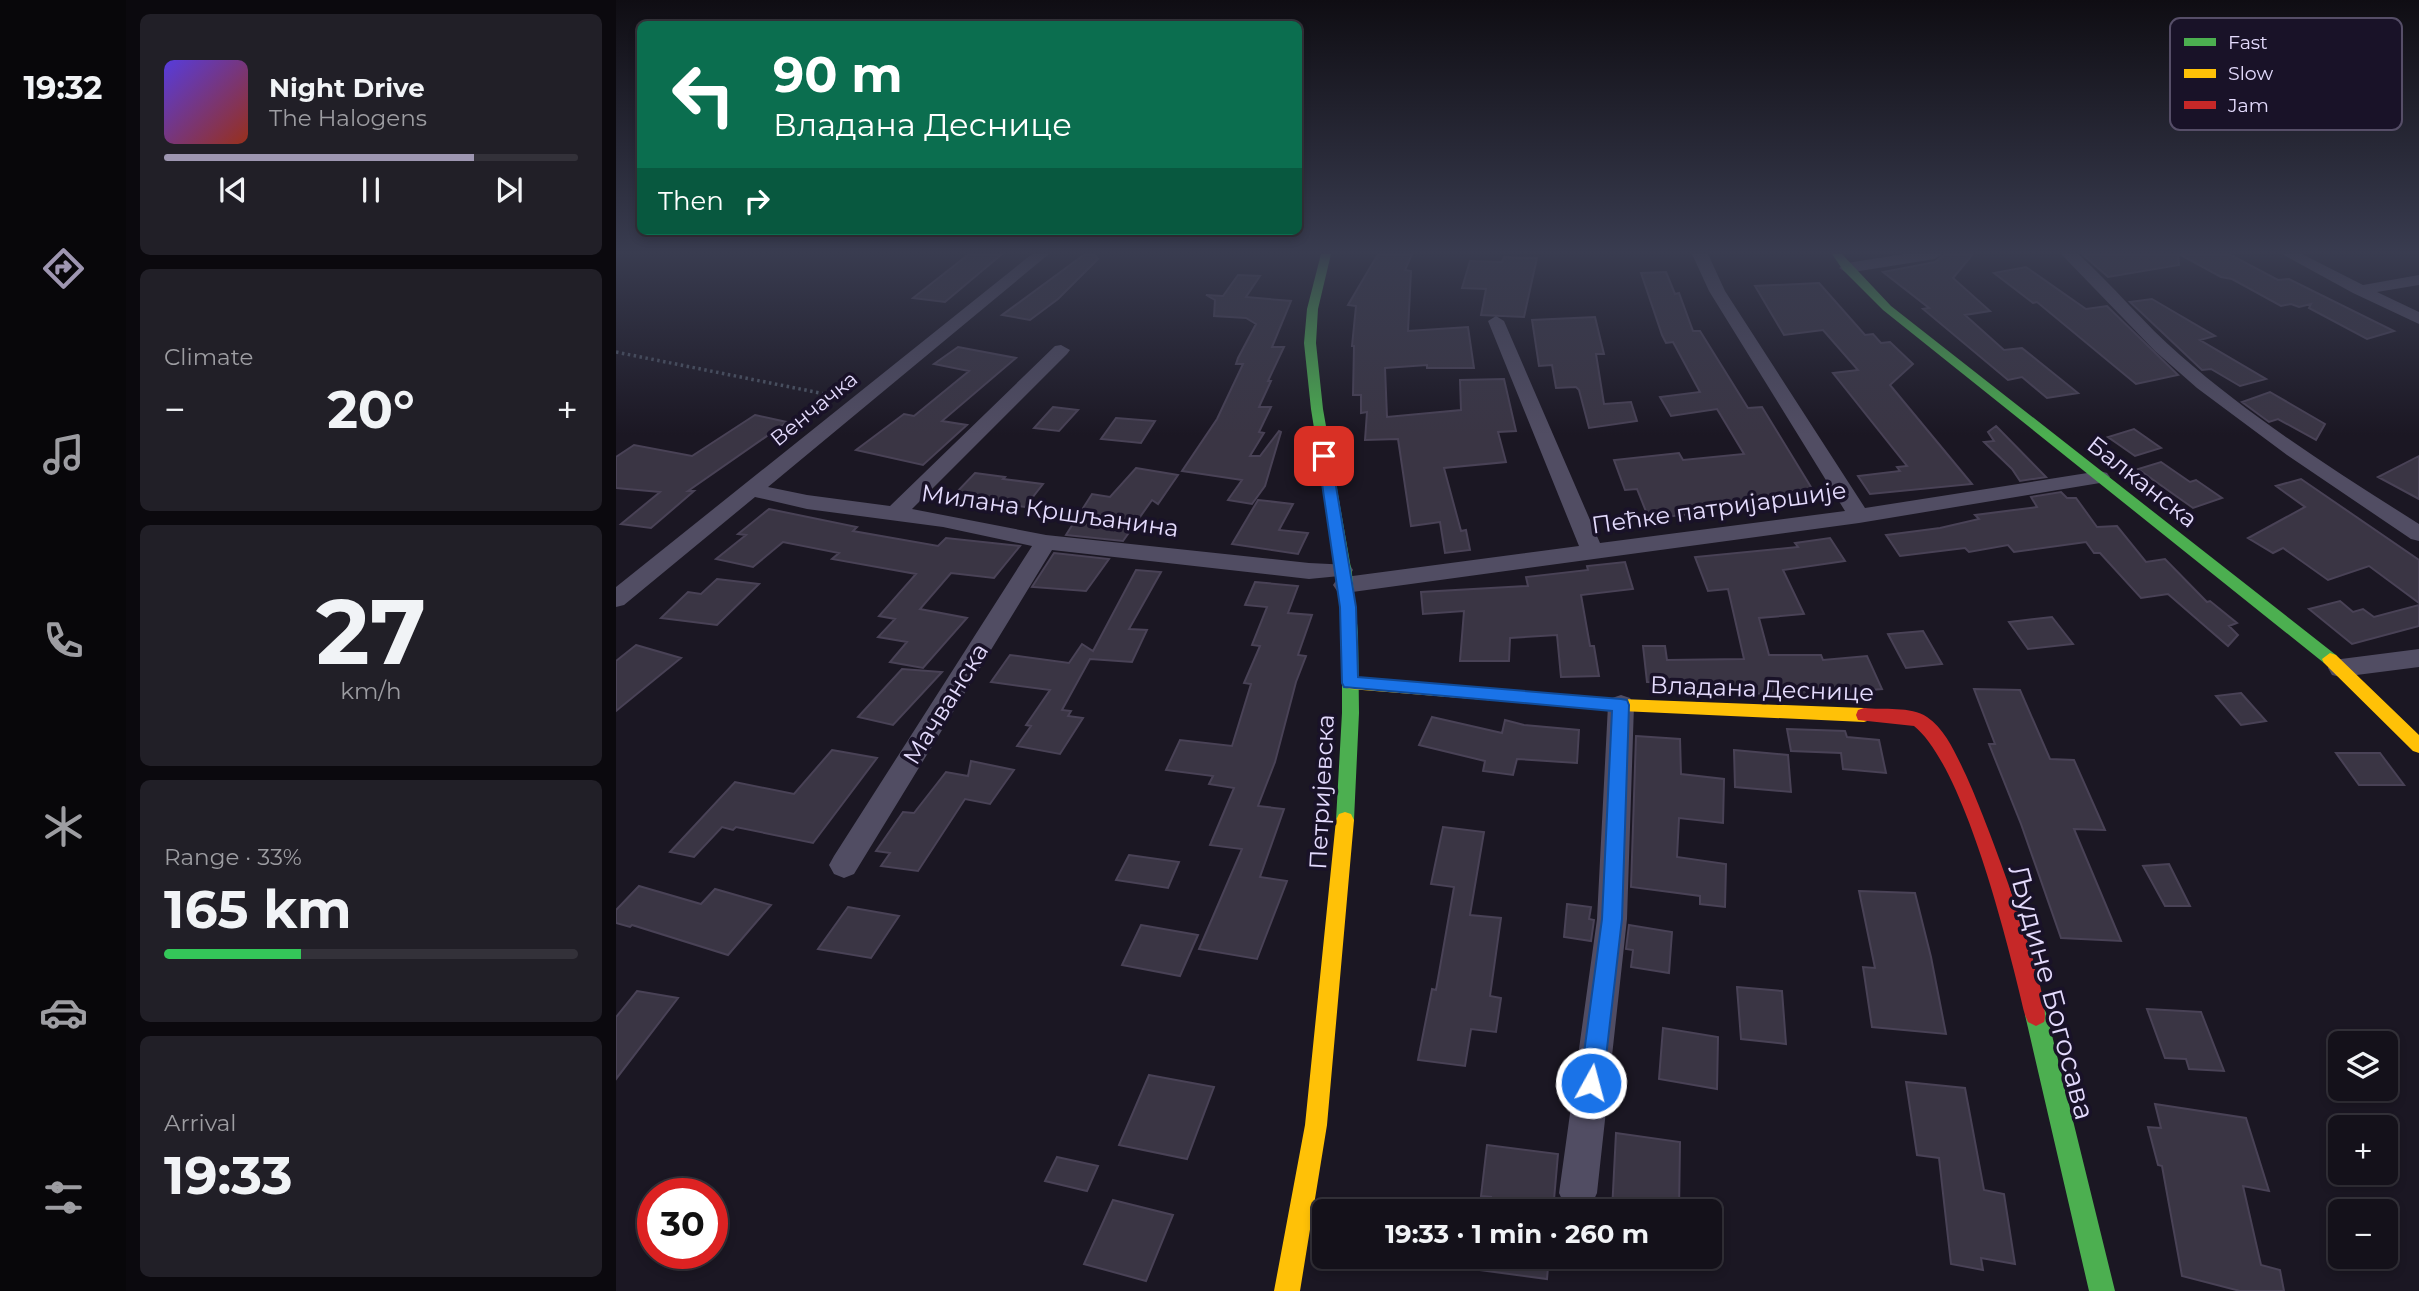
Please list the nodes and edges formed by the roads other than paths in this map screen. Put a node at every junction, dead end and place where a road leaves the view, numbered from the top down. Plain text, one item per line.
1 (967, 314) edge
2 (1313, 314) edge
3 (1732, 314) edge
4 (1895, 314) edge
5 (2130, 314) edge
6 (1496, 321) dead end
7 (1061, 350) dead end
8 (2100, 477) junction
9 (751, 491) junction
10 (893, 515) junction
11 (1859, 516) junction
12 (2419, 534) edge
13 (1046, 542) junction
14 (1593, 552) junction
15 (1343, 577) junction
16 (616, 599) edge
17 (2419, 658) edge
18 (2342, 668) junction
19 (1350, 683) junction
20 (1621, 705) junction
21 (1920, 720) joint
22 (2419, 746) edge
23 (844, 865) dead end
24 (1578, 1193) dead end
25 (1287, 1291) edge
26 (2102, 1291) edge

1 - 9 street, Венчачка
2 - 15 street, Петријевска
3 - 11 street
4 - 8 street, Балканска
5 - 12 street
6 - 14 street
7 - 10 street
8 - 11 street, Пећке патријаршије
8 - 18 street, Балканска
9 - 10 street, Милана Кршљанина
9 - 16 street, Венчачка
10 - 13 street, Милана Кршљанина
11 - 14 street, Пећке патријаршије
13 - 15 street, Милана Кршљанина
13 - 23 street, Мачванска
14 - 15 street, Пећке патријаршије
15 - 19 street, Петријевска
17 - 18 street
18 - 22 street, Балканска
19 - 20 street, Владана Деснице
19 - 25 street, Петријевска
20 - 21 street, Владана Деснице
20 - 24 street
21 - 26 street, Људине Богосава

